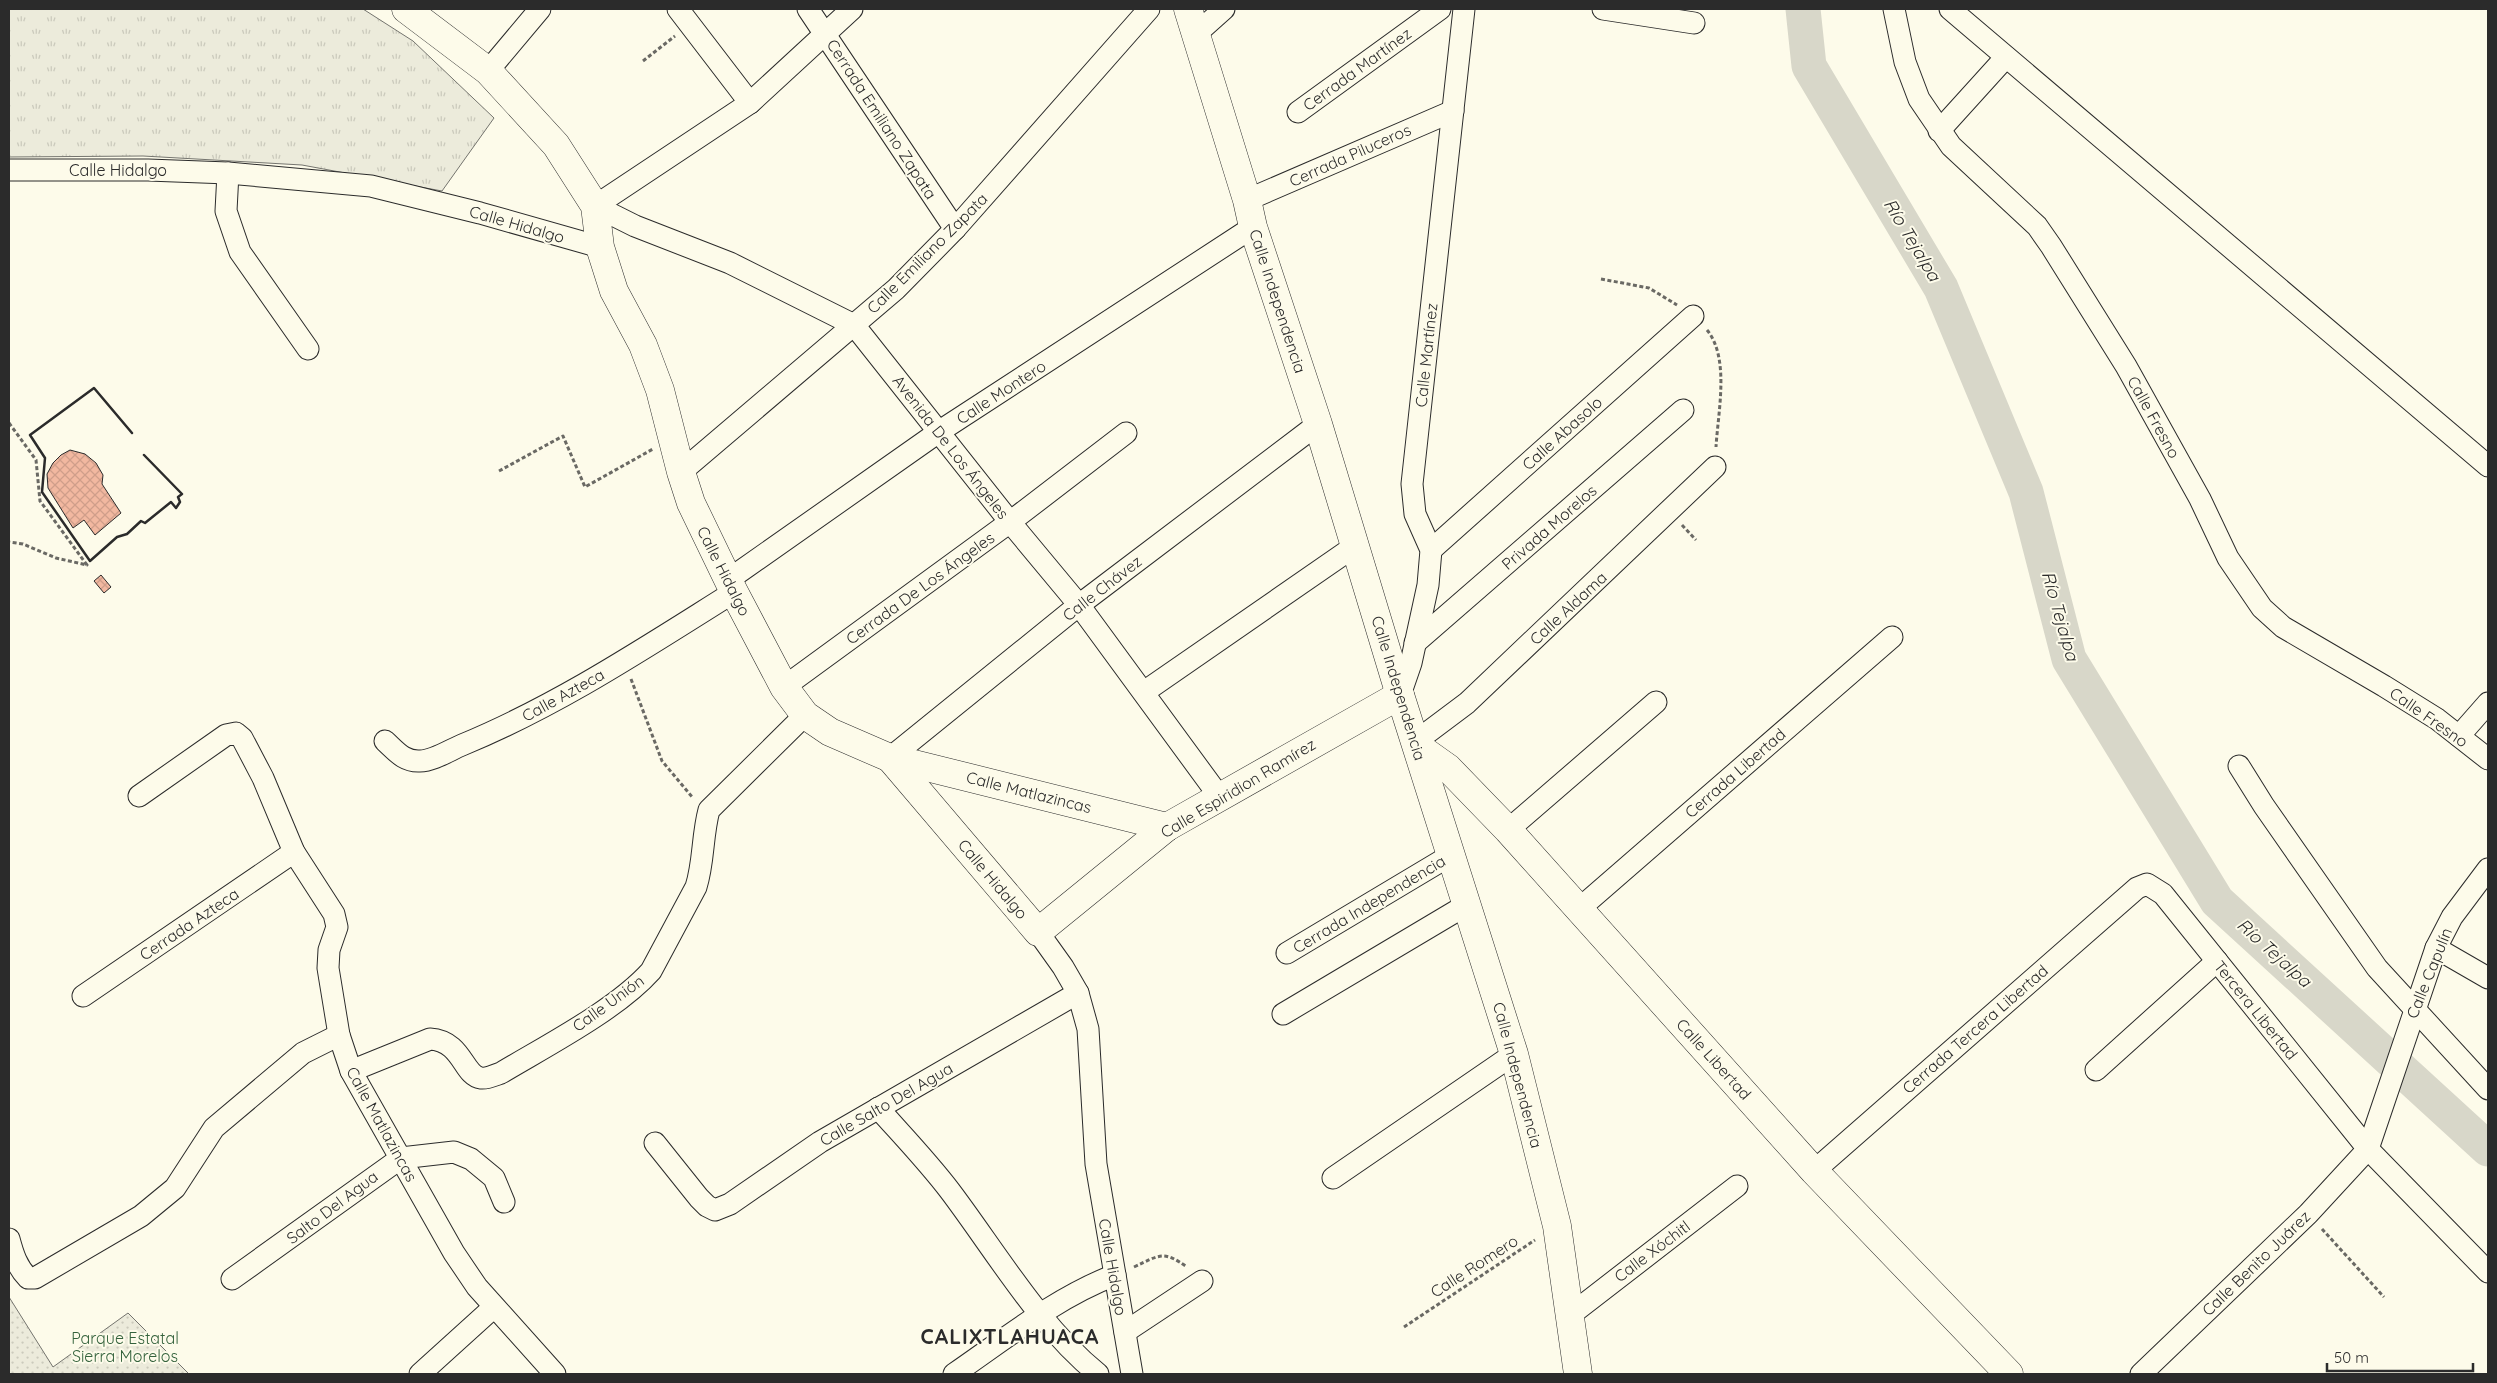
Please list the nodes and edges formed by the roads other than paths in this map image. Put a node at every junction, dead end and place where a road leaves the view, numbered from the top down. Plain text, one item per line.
1 (406, 9) edge
2 (540, 9) edge
3 (808, 9) edge
4 (852, 9) edge
5 (1149, 9) edge
6 (1188, 9) edge
7 (1224, 9) edge
8 (1440, 9) edge
9 (1464, 9) edge
10 (1606, 9) edge
11 (1894, 9) edge
12 (1950, 9) edge
13 (684, 16) edge
14 (1694, 23) dead end
15 (826, 34) junction
16 (1196, 34) junction
17 (2006, 57) junction
18 (488, 70) junction
19 (750, 103) junction
20 (1452, 110) junction
21 (1298, 112) dead end
22 (1939, 131) junction
23 (9, 170) edge
24 (228, 173) junction
25 (1247, 200) junction
26 (595, 206) junction
27 (1253, 227) junction
28 (955, 229) junction
29 (600, 247) junction
30 (1693, 316) road end
31 (854, 325) junction
32 (308, 349) dead end
33 (1683, 410) dead end
34 (1318, 424) junction
35 (940, 431) junction
36 (1126, 433) dead end
37 (2488, 466) edge
38 (1715, 467) road end
39 (681, 472) junction
40 (1010, 522) junction
41 (1355, 546) junction
42 (1431, 550) junction
43 (731, 586) junction
44 (1079, 605) junction
45 (1892, 637) dead end
46 (1415, 643) junction
47 (784, 686) junction
48 (1144, 692) junction
49 (1400, 695) junction
50 (1656, 702) dead end
51 (2488, 703) edge
52 (805, 715) junction
53 (2459, 736) junction
54 (385, 741) dead end
55 (1416, 744) junction
56 (890, 758) junction
57 (2488, 759) edge
58 (2239, 766) dead end
59 (139, 796) dead end
60 (1219, 796) junction
61 (1167, 827) junction
62 (1508, 830) junction
63 (294, 852) junction
64 (1451, 855) junction
65 (2488, 869) edge
66 (2137, 888) joint
67 (1468, 904) junction
68 (1579, 909) junction
69 (1038, 932) junction
70 (2436, 948) junction
71 (1287, 953) dead end
72 (2217, 962) junction
73 (2488, 978) edge
74 (1078, 993) junction
75 (83, 996) dead end
76 (2414, 1009) junction
77 (1283, 1014) dead end
78 (339, 1035) junction
79 (1514, 1054) junction
80 (2096, 1070) dead end
81 (351, 1071) junction
82 (2488, 1089) edge
83 (878, 1108) junction
84 (655, 1143) dead end
85 (2368, 1149) junction
86 (401, 1158) junction
87 (1814, 1170) junction
88 (1333, 1178) dead end
89 (1736, 1186) dead end
90 (504, 1202) dead end
91 (9, 1239) edge
92 (2488, 1272) edge
93 (1115, 1275) junction
94 (232, 1279) dead end
95 (1202, 1282) road end
96 (494, 1307) junction
97 (1042, 1315) junction
98 (1568, 1316) junction
99 (1125, 1332) junction
100 (420, 1374) edge
101 (555, 1374) edge
102 (954, 1374) edge
103 (1098, 1374) edge
104 (1132, 1374) edge
105 (1578, 1374) edge
106 (2009, 1374) edge
107 (2142, 1374) edge

1 - 18 main road
2 - 18 street
3 - 15 street, Cerrada Emiliano Zapata
4 - 15 street
5 - 28 street, Calle Emiliano Zapata
6 - 16 main road, Calle Independencia
7 - 16 street
8 - 21 street, Cerrada Martínez
9 - 20 street, Calle Martínez
10 - 14 street
11 - 22 street, Calle Fresno
12 - 17 street
13 - 19 street
15 - 19 street
15 - 28 street, Cerrada Emiliano Zapata
16 - 25 main road, Calle Independencia
17 - 22 street
17 - 37 street
18 - 26 main road
19 - 26 street
20 - 25 street, Cerrada Piluceros
20 - 42 street, Calle Martínez
22 - 53 street, Calle Fresno
23 - 24 street, Calle Hidalgo
24 - 29 street, Calle Hidalgo
24 - 32 street
25 - 27 main road, Calle Independencia
26 - 29 main road
26 - 31 street, Avenida De Los Ángeles
27 - 34 main road, Calle Independencia
27 - 35 street, Calle Montero
28 - 31 street, Calle Emiliano Zapata
29 - 39 main road, Calle Hidalgo
30 - 42 street, Calle Abasolo
31 - 35 street, Avenida De Los Ángeles
31 - 39 street, Calle Emiliano Zapata
33 - 46 street, Privada Morelos
34 - 41 main road, Calle Independencia
34 - 44 street, Calle Chávez
35 - 40 street, Avenida De Los Ángeles
35 - 43 street, Calle Montero
36 - 40 street, Cerrada De Los Ángeles
38 - 55 street, Calle Aldama
39 - 43 main road, Calle Hidalgo
40 - 44 street, Avenida De Los Ángeles
40 - 47 street, Cerrada De Los Ángeles
41 - 48 street
41 - 49 main road, Calle Independencia
42 - 46 street, Calle Martínez
43 - 47 main road, Calle Hidalgo
43 - 54 street, Calle Azteca
44 - 48 street, Avenida De Los Ángeles
44 - 56 street, Calle Chávez
45 - 68 street, Cerrada Libertad
46 - 49 street, Calle Martínez
47 - 52 main road, Calle Hidalgo
48 - 60 street, Avenida De Los Ángeles
49 - 55 main road, Calle Independencia
49 - 60 main road, Calle Espiridion Ramírez
50 - 62 street
51 - 53 street
52 - 56 main road, Calle Hidalgo
52 - 81 street, Calle Unión
53 - 57 street, Calle Fresno
55 - 62 main road, Calle Libertad
55 - 64 main road, Calle Independencia
56 - 61 main road, Calle Matlazincas
56 - 69 main road, Calle Hidalgo
58 - 76 street
59 - 63 street, Calle Matlazincas
60 - 61 main road, Calle Espiridion Ramírez
61 - 69 main road, Calle Espiridion Ramírez
62 - 68 main road, Calle Libertad
63 - 75 street, Cerrada Azteca
63 - 78 street, Calle Matlazincas
64 - 67 main road, Calle Independencia
64 - 71 street, Cerrada Independencia
65 - 70 street, Calle Capulín
66 - 72 street, Tercera Libertad
66 - 87 street, Cerrada Tercera Libertad
67 - 77 street
67 - 79 main road, Calle Independencia
68 - 87 main road, Calle Libertad
69 - 74 street, Calle Hidalgo
70 - 73 street
70 - 76 street, Calle Capulín
72 - 80 street
72 - 85 street, Tercera Libertad
74 - 83 street, Calle Salto Del Agua
74 - 93 street, Calle Hidalgo
76 - 82 street
76 - 85 street, Calle Capulín
78 - 81 street, Calle Matlazincas
78 - 91 street
79 - 88 street
79 - 98 main road, Calle Independencia
81 - 86 street, Calle Matlazincas
83 - 84 street, Calle Salto Del Agua
83 - 97 street
85 - 92 street, Tercera Libertad
85 - 107 street, Calle Benito Juárez
86 - 90 street, Salto Del Agua
86 - 94 street, Salto Del Agua
86 - 96 street, Calle Matlazincas
87 - 106 main road, Calle Libertad
89 - 98 street, Calle Xóchitl
93 - 97 street
93 - 99 street, Calle Hidalgo
95 - 99 street
96 - 100 street
96 - 101 street, Calle Matlazincas
97 - 102 street
97 - 103 street
98 - 105 main road, Calle Independencia
99 - 104 street, Calle Hidalgo

